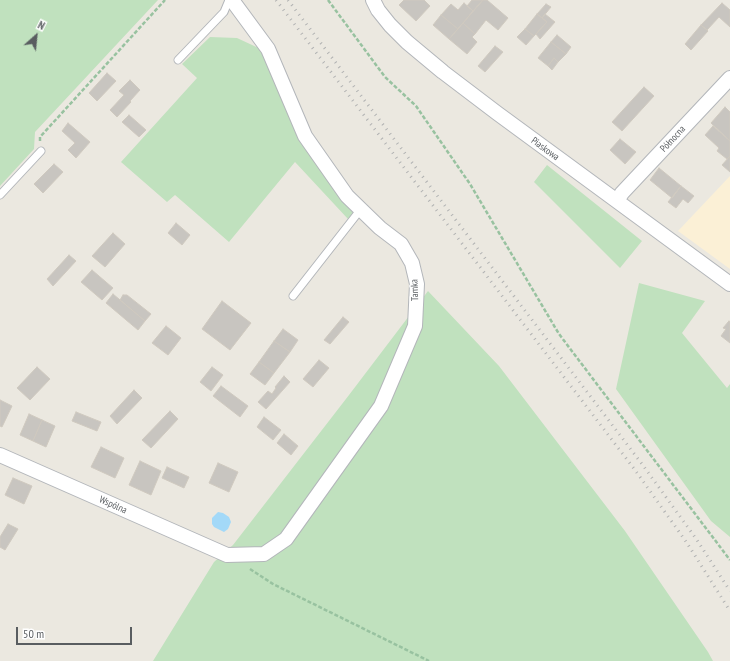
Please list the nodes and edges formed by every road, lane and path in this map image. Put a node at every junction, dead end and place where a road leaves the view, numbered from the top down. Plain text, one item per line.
1 (165, 0) edge
2 (230, 0) edge
3 (328, 0) edge
4 (373, 0) edge
5 (178, 60) dead end
6 (730, 78) edge
7 (41, 151) joint
8 (0, 195) edge
9 (617, 201) junction
10 (361, 209) junction
11 (730, 284) edge
12 (293, 296) dead end
13 (0, 455) edge
14 (227, 555) joint
15 (730, 560) edge
16 (246, 567) dead end
17 (429, 661) edge

1 - 7 path
2 - 5 lane
2 - 10 street, Tamka
3 - 15 path
4 - 9 street, Piaskowa
6 - 9 street, Północna
7 - 8 lane
9 - 11 street, Piaskowa
10 - 12 lane
10 - 14 street, Tamka
13 - 14 street, Wspólna
16 - 17 path

